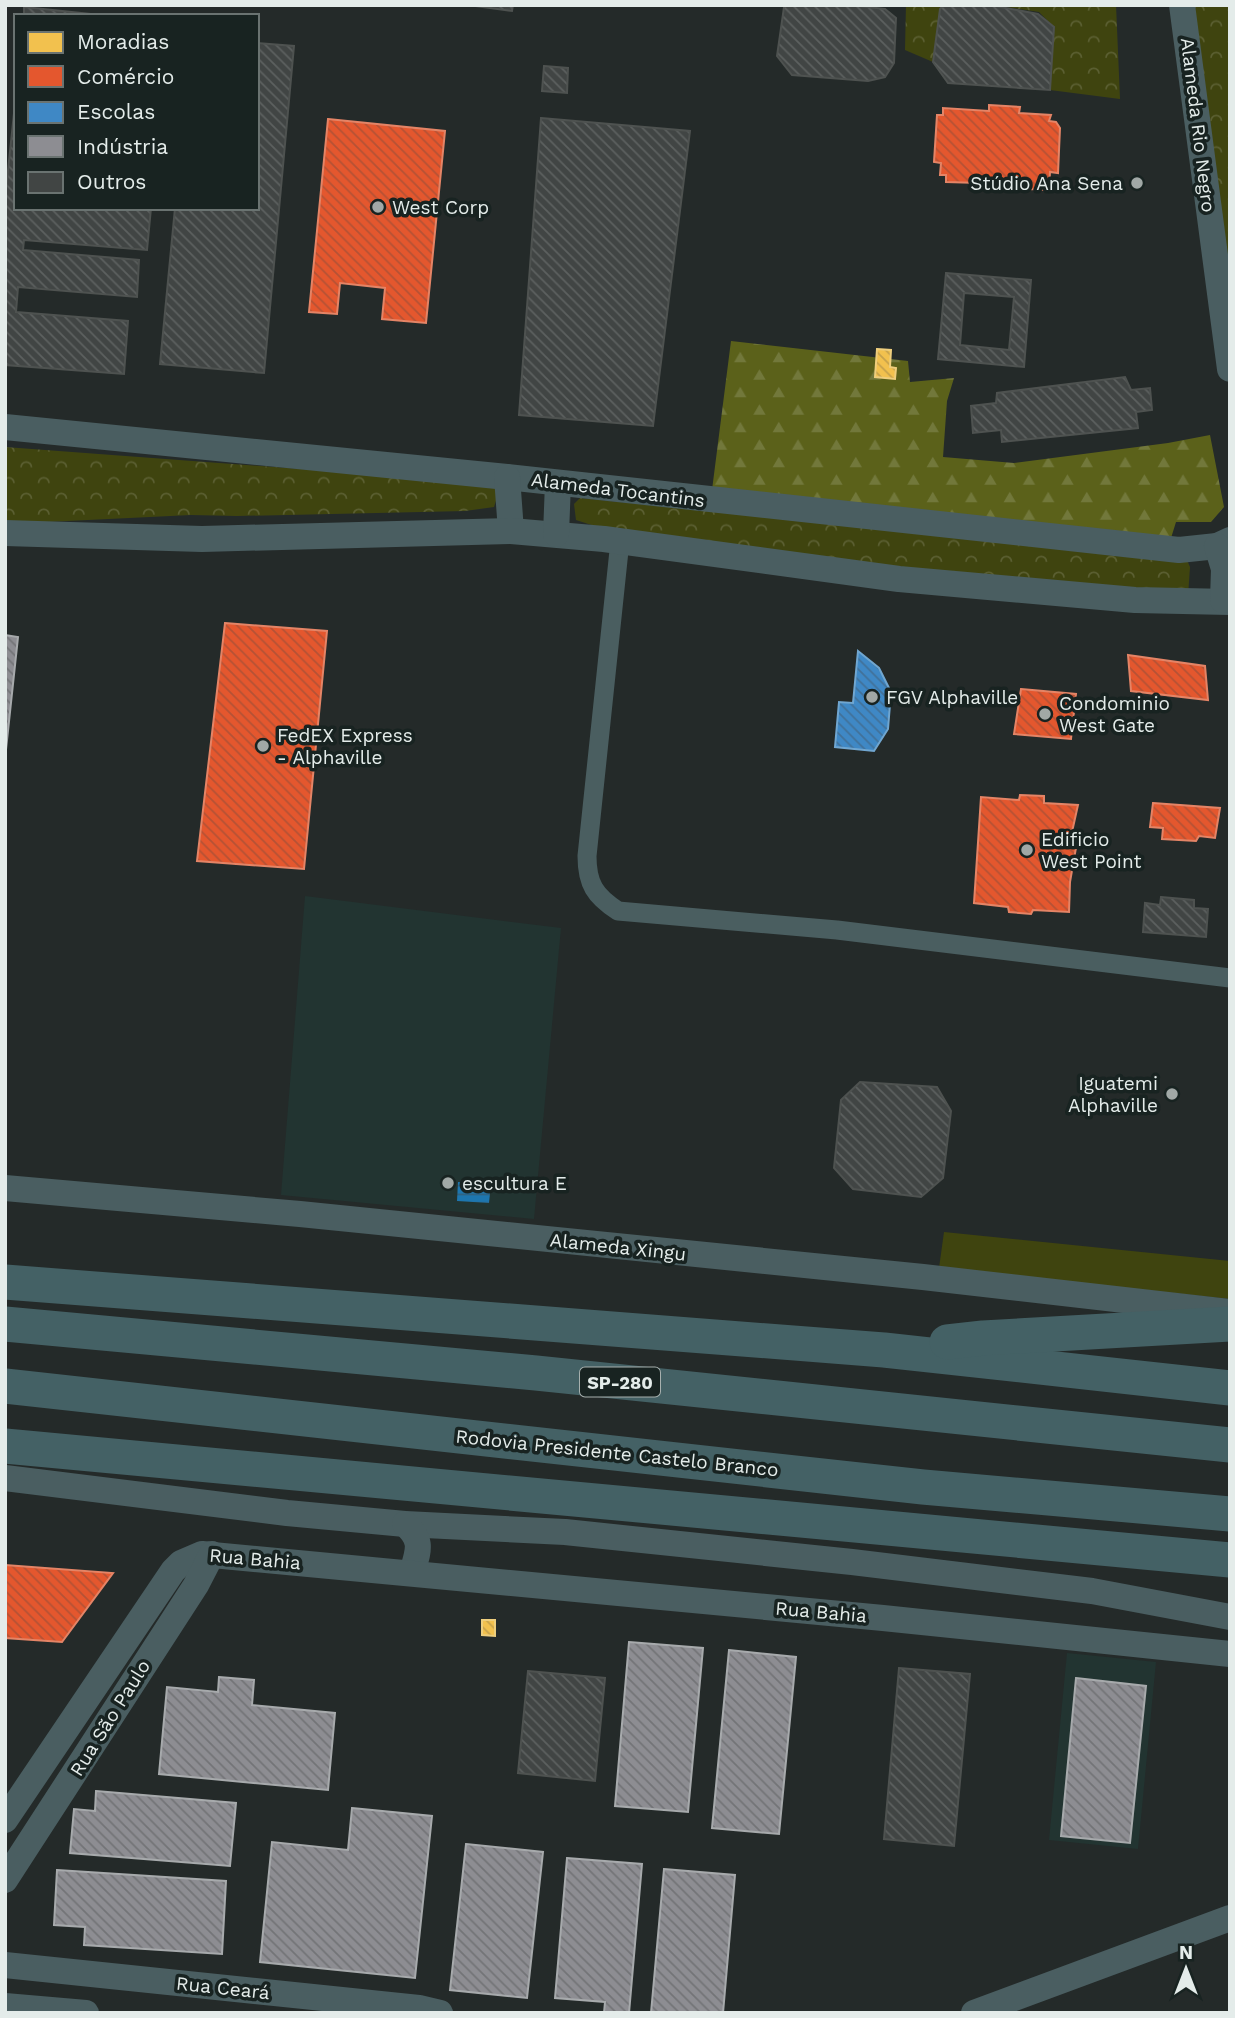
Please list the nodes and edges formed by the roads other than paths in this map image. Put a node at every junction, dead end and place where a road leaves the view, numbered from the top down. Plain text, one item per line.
1 (1182, 5) edge
2 (1230, 369) edge
3 (5, 427) edge
4 (507, 477) junction
5 (558, 483) junction
6 (511, 531) junction
7 (5, 533) edge
8 (556, 534) junction
9 (620, 541) junction
10 (1224, 543) edge
11 (1226, 601) edge
12 (1230, 978) edge
13 (5, 1188) edge
14 (5, 1282) edge
15 (1230, 1312) edge
16 (5, 1324) edge
17 (1230, 1324) edge
18 (884, 1350) junction
19 (5, 1386) edge
20 (1230, 1388) edge
21 (1230, 1445) edge
22 (5, 1446) edge
23 (5, 1478) edge
24 (1230, 1514) edge
25 (405, 1524) junction
26 (212, 1554) junction
27 (1190, 1556) junction
28 (1230, 1560) edge
29 (1230, 1567) edge
30 (173, 1571) junction
31 (412, 1573) junction
32 (196, 1585) junction
33 (157, 1594) joint
34 (1230, 1616) edge
35 (1230, 1654) edge
36 (5, 1820) edge
37 (5, 1880) edge
38 (1230, 1918) edge
39 (1230, 1937) edge
40 (5, 1965) edge
41 (240, 2001) edge
42 (5, 2006) edge
43 (86, 2013) edge
44 (440, 2013) edge
45 (974, 2013) edge
46 (1023, 2013) edge

1 - 2 main road, Alameda Rio Negro
3 - 4 main road, Alameda Tocantins
4 - 5 main road, Alameda Tocantins
4 - 6 main road
5 - 8 main road
5 - 10 main road, Alameda Tocantins
6 - 7 main road
6 - 8 main road
8 - 9 main road
9 - 11 main road
9 - 12 street
10 - 11 main road
13 - 15 main road, Alameda Xingu
14 - 18 highway
16 - 21 highway, SP-280
17 - 18 highway
18 - 20 highway
19 - 24 highway, Rodovia Presidente Castelo Branco
22 - 27 highway
23 - 25 main road
25 - 31 main road
25 - 34 main road
26 - 30 main road, Rua Bahia
26 - 31 main road, Rua Bahia
26 - 32 main road, Rua São Paulo
27 - 28 highway
27 - 29 highway
30 - 32 main road
30 - 33 main road, Rua Bahia
31 - 35 main road, Rua Bahia
32 - 37 main road, Rua São Paulo
33 - 36 main road, Rua São Paulo
38 - 45 main road
39 - 46 main road
40 - 41 main road, Rua Ceará
41 - 44 main road, Rua Ceará
42 - 43 main road

